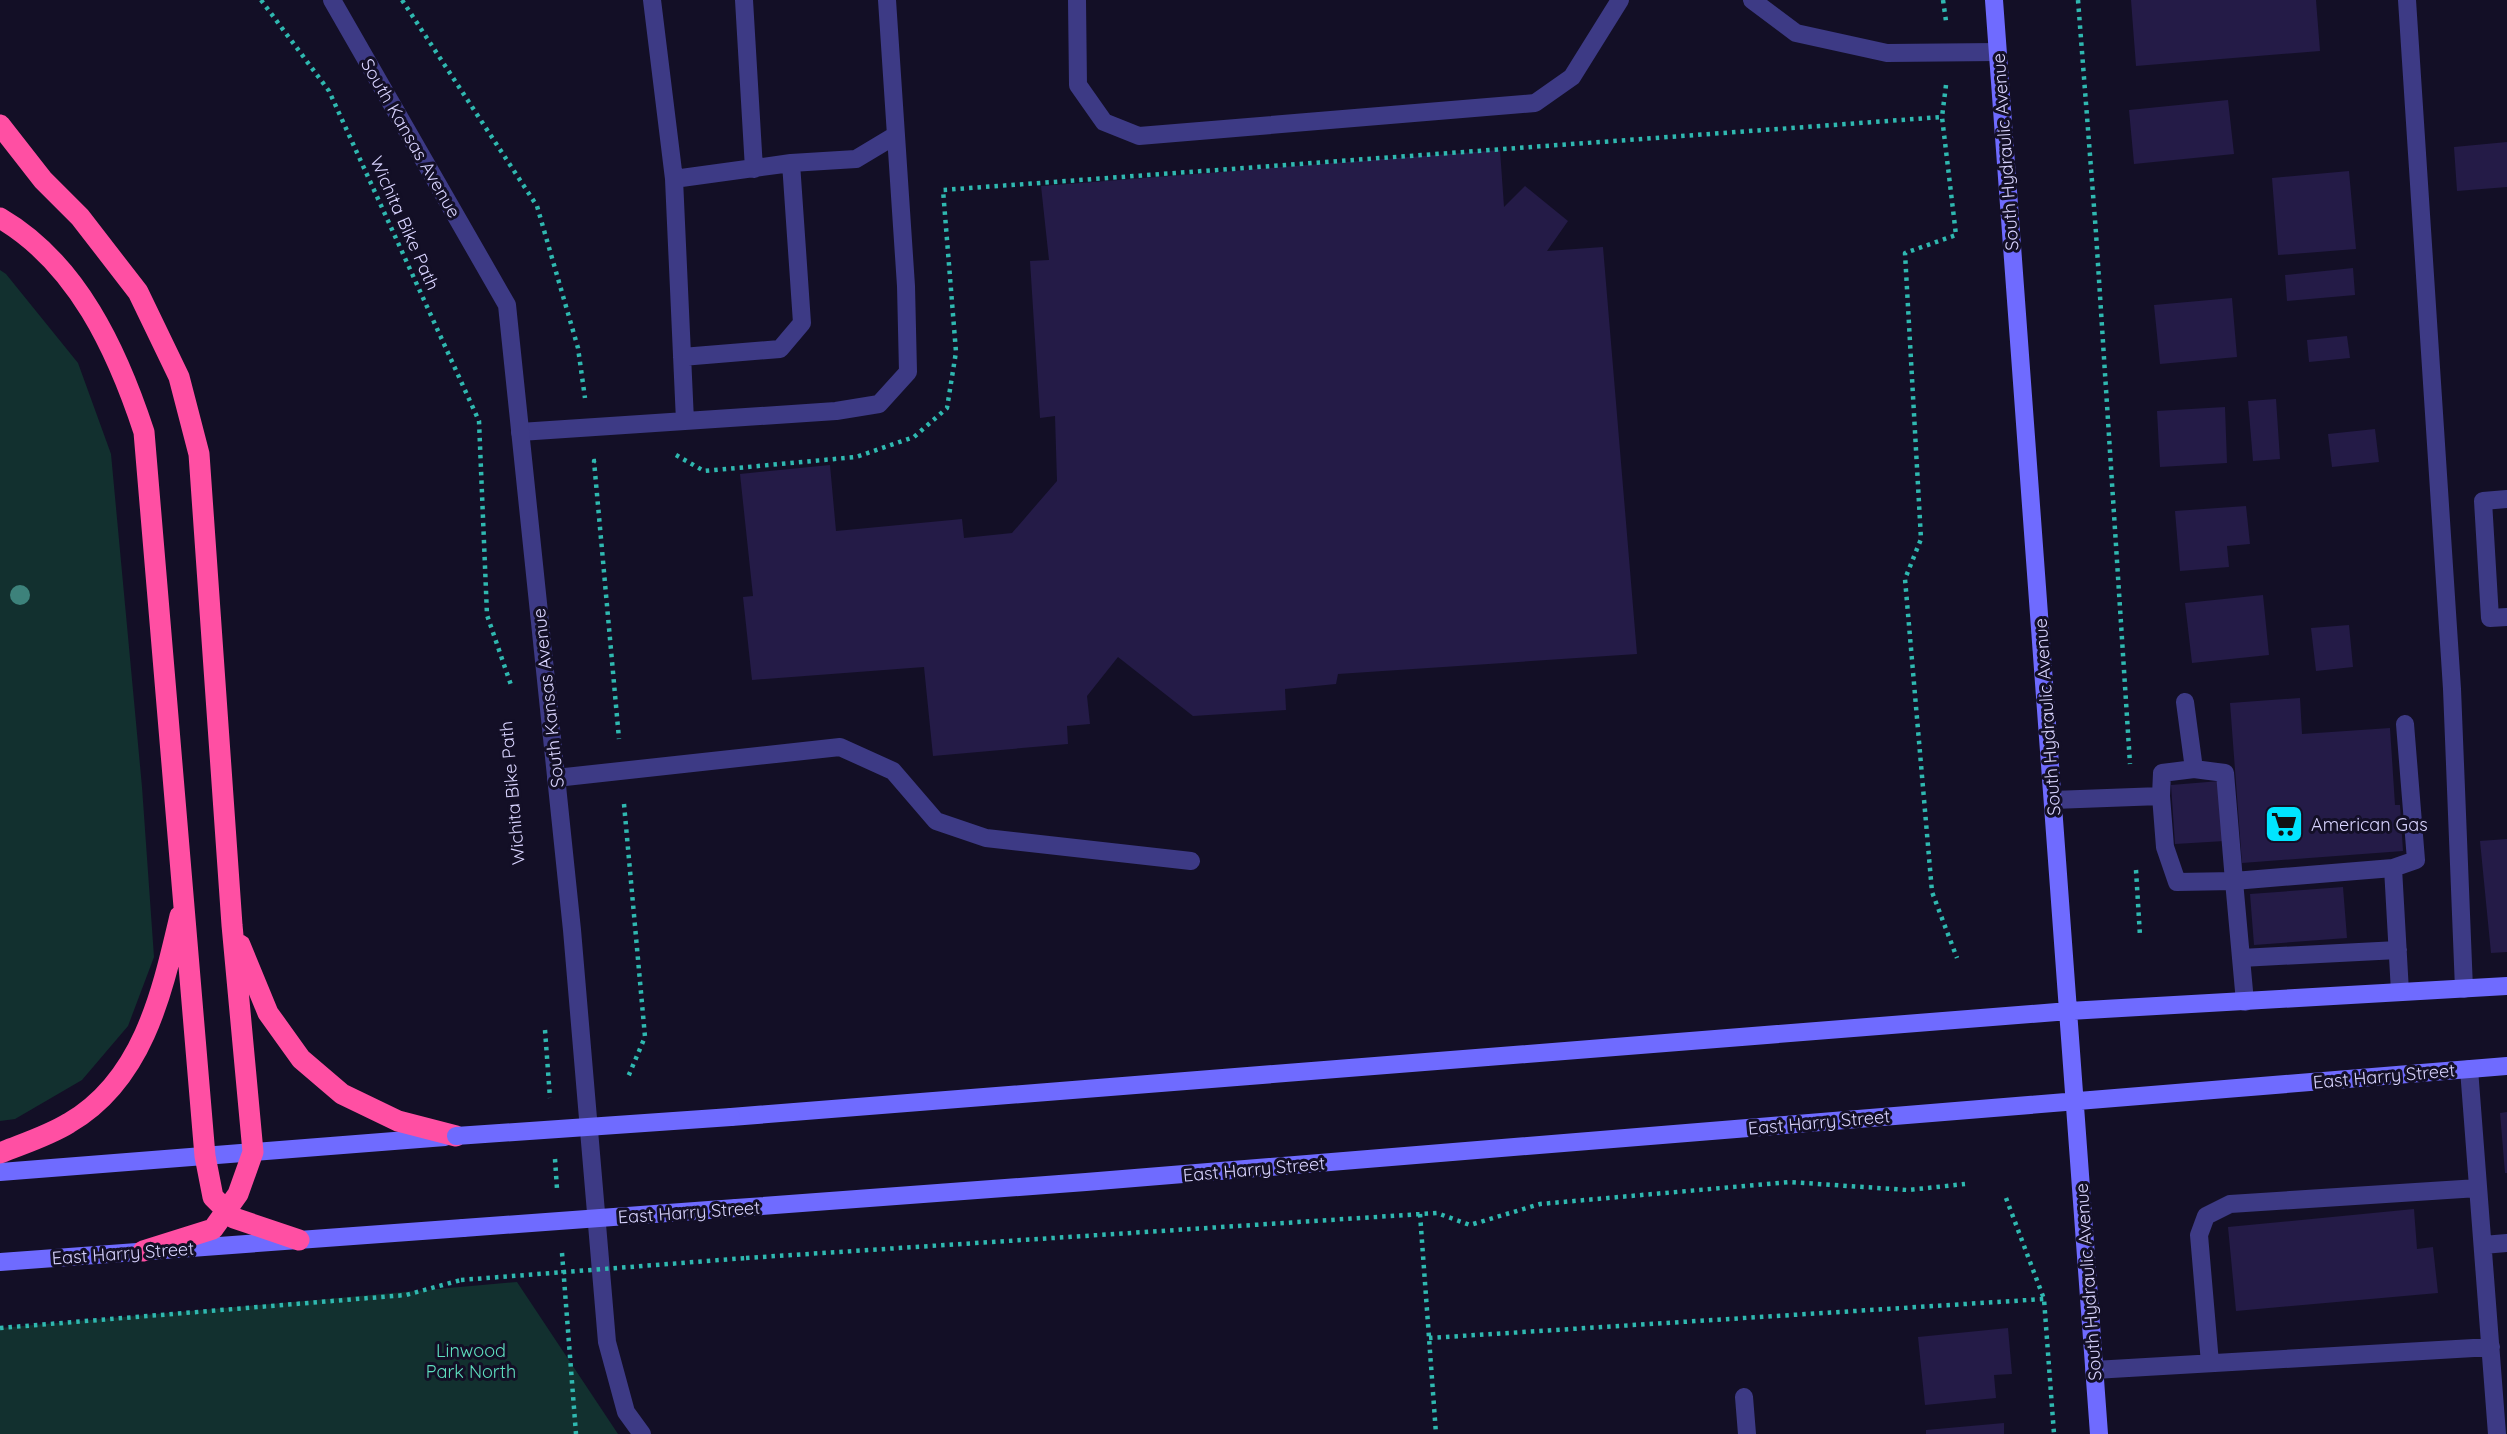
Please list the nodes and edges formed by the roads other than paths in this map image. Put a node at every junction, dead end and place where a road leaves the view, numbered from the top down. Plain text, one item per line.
1 (332, 0) edge
2 (652, 0) edge
3 (744, 0) edge
4 (887, 0) edge
5 (1077, 0) edge
6 (1620, 0) edge
7 (1752, 0) edge
8 (1994, 0) edge
9 (2407, 0) edge
10 (1997, 51) junction
11 (0, 125) edge
12 (896, 135) junction
13 (791, 163) junction
14 (754, 169) junction
15 (674, 179) junction
16 (0, 218) edge
17 (682, 357) junction
18 (685, 421) junction
19 (520, 432) junction
20 (2507, 499) edge
21 (2507, 617) edge
22 (2185, 702) dead end
23 (2405, 724) dead end
24 (2194, 769) junction
25 (556, 778) junction
26 (2161, 796) junction
27 (2053, 800) junction
28 (1191, 861) dead end
29 (2393, 868) junction
30 (2234, 881) junction
31 (185, 897) junction
32 (232, 925) junction
33 (2398, 950) junction
34 (2241, 958) junction
35 (2507, 986) edge
36 (2465, 989) junction
37 (2400, 992) junction
38 (2245, 1002) junction
39 (2069, 1011) junction
40 (2507, 1066) edge
41 (2469, 1069) junction
42 (2075, 1101) junction
43 (456, 1136) junction
44 (253, 1152) junction
45 (0, 1153) edge
46 (205, 1156) junction
47 (0, 1172) edge
48 (2478, 1188) junction
49 (227, 1210) junction
50 (299, 1240) junction
51 (2507, 1243) edge
52 (2483, 1245) junction
53 (143, 1251) junction
54 (0, 1262) edge
55 (2491, 1347) junction
56 (2210, 1363) junction
57 (2094, 1370) junction
58 (1744, 1397) dead end
59 (642, 1434) edge
60 (1747, 1434) edge
61 (2099, 1434) edge
62 (2497, 1434) edge

1 - 19 street, South Kansas Avenue
2 - 15 street
3 - 14 street
4 - 12 street
5 - 6 street
7 - 10 street
8 - 10 main road, South Hydraulic Avenue
9 - 36 street
10 - 27 main road, South Hydraulic Avenue
11 - 32 highway
12 - 13 street
12 - 18 street
13 - 14 street
13 - 17 street
14 - 15 street
15 - 17 street
16 - 31 highway
17 - 18 street
18 - 19 street
19 - 25 street, South Kansas Avenue
20 - 21 street
22 - 24 street
23 - 29 street
24 - 26 street
24 - 30 street
25 - 28 street
25 - 59 street, South Kansas Avenue
26 - 27 street
26 - 30 street
27 - 39 main road, South Hydraulic Avenue
29 - 30 street
29 - 33 street
30 - 34 street
31 - 45 highway
31 - 46 highway
32 - 43 highway
32 - 44 highway
33 - 34 street
33 - 37 street
34 - 38 street
35 - 36 main road
36 - 37 main road
37 - 38 main road
38 - 39 main road
39 - 42 main road, South Hydraulic Avenue
39 - 43 main road, bridge
40 - 41 main road, East Harry Street
41 - 42 main road, East Harry Street
41 - 48 street
42 - 50 main road, East Harry Street, bridge
42 - 57 main road, South Hydraulic Avenue
43 - 44 main road
44 - 46 main road
44 - 49 highway
46 - 47 main road
46 - 49 highway
48 - 52 street
48 - 56 street
49 - 50 highway
49 - 53 highway
50 - 53 main road, East Harry Street
51 - 52 street
52 - 55 street
53 - 54 main road, East Harry Street
55 - 56 street
55 - 62 street
56 - 57 street
57 - 61 main road, South Hydraulic Avenue
58 - 60 street

